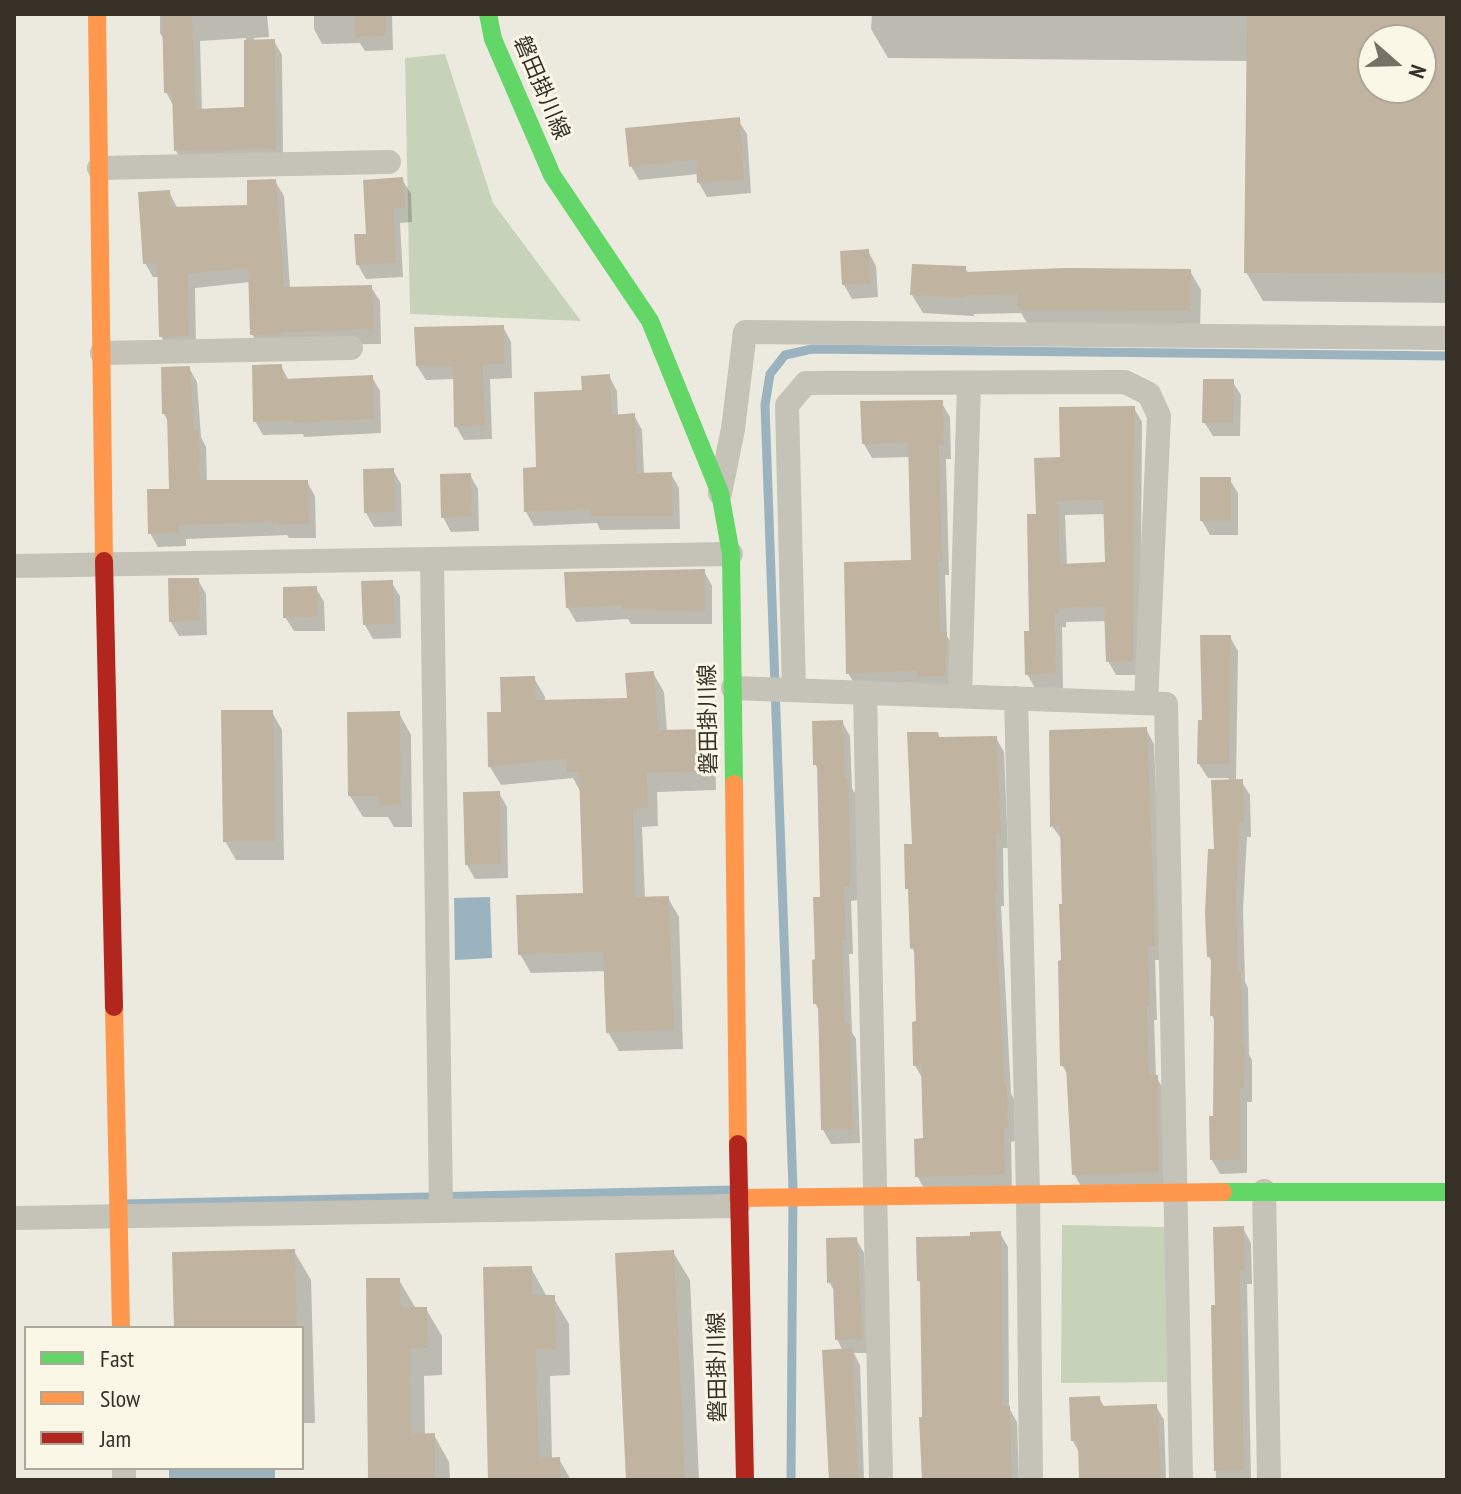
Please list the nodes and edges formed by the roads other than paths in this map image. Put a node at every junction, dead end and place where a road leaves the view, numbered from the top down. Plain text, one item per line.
1 (97, 14) edge
2 (488, 14) edge
3 (389, 162) dead end
4 (99, 168) junction
5 (1447, 338) edge
6 (351, 348) dead end
7 (102, 353) junction
8 (969, 383) junction
9 (720, 493) junction
10 (731, 554) junction
11 (432, 559) junction
12 (104, 565) junction
13 (14, 566) edge
14 (733, 688) junction
15 (794, 690) junction
16 (865, 693) junction
17 (960, 696) junction
18 (1016, 698) junction
19 (1146, 703) junction
20 (1264, 1191) junction
21 (1177, 1192) junction
22 (1447, 1192) edge
23 (1028, 1194) junction
24 (876, 1196) junction
25 (738, 1202) junction
26 (441, 1210) junction
27 (118, 1215) junction
28 (14, 1218) edge
29 (121, 1326) edge
30 (745, 1480) edge
31 (881, 1480) edge
32 (1031, 1480) edge
33 (1181, 1480) edge
34 (1269, 1480) edge

1 - 4 street
2 - 9 street, 磐田掛川線
3 - 4 street
4 - 7 street
5 - 9 street
6 - 7 street
7 - 12 street
8 - 15 street
8 - 17 street
8 - 19 street
9 - 10 street, 磐田掛川線
10 - 11 street
10 - 14 street, 磐田掛川線
11 - 12 street
11 - 26 street
12 - 13 street
12 - 27 street
14 - 15 street
14 - 25 street, 磐田掛川線
15 - 16 street
16 - 17 street
16 - 24 street
17 - 18 street
18 - 19 street
18 - 23 street
19 - 21 street
20 - 21 street
20 - 22 street
20 - 34 street
21 - 23 street
21 - 33 street
23 - 24 street
23 - 32 street
24 - 25 street
24 - 31 street
25 - 26 street
25 - 30 street, 磐田掛川線
26 - 27 street
27 - 28 street
27 - 29 street

